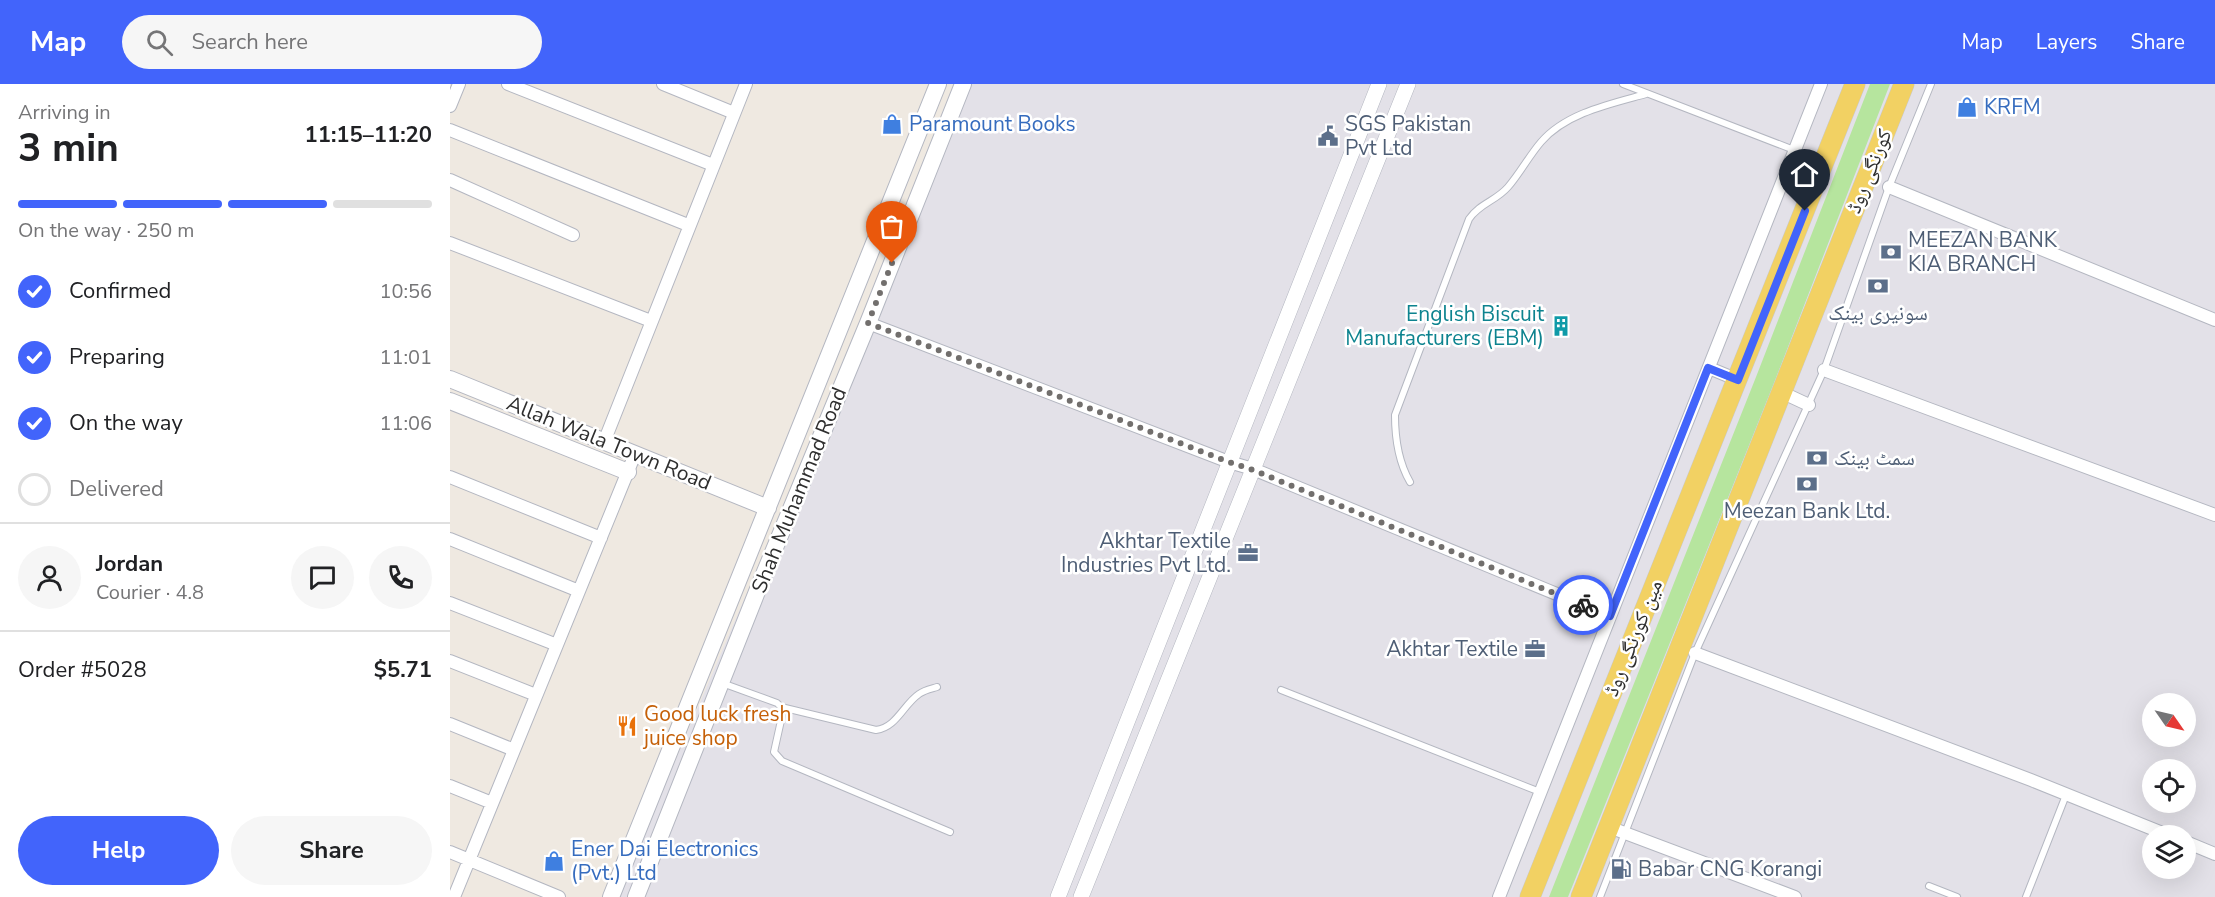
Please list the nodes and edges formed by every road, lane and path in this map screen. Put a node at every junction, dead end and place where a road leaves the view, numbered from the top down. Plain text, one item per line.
1 (459, 84) edge
2 (508, 84) edge
3 (663, 84) edge
4 (746, 84) edge
5 (938, 84) edge
6 (963, 84) edge
7 (1379, 84) edge
8 (1408, 84) edge
9 (1623, 84) edge
10 (1821, 84) edge
11 (1855, 84) edge
12 (1905, 84) edge
13 (1931, 84) edge
14 (1646, 94) junction
15 (450, 106) edge
16 (734, 113) junction
17 (450, 130) edge
18 (1795, 150) junction
19 (713, 165) junction
20 (450, 180) edge
21 (897, 186) junction
22 (1889, 187) junction
23 (917, 198) junction
24 (885, 216) junction
25 (908, 223) junction
26 (688, 225) junction
27 (573, 235) dead end
28 (1317, 242) junction
29 (450, 243) edge
30 (1342, 250) junction
31 (2215, 320) edge
32 (651, 321) junction
33 (868, 323) junction
34 (1708, 368) junction
35 (1824, 370) junction
36 (450, 379) edge
37 (1738, 380) junction
38 (1781, 392) junction
39 (450, 401) edge
40 (1809, 405) junction
41 (604, 442) junction
42 (635, 454) junction
43 (1229, 462) junction
44 (1253, 470) junction
45 (628, 472) junction
46 (450, 477) edge
47 (1410, 482) dead end
48 (766, 511) junction
49 (2215, 515) edge
50 (784, 526) junction
51 (601, 538) junction
52 (450, 539) edge
53 (747, 559) junction
54 (767, 567) junction
55 (579, 591) junction
56 (450, 603) edge
57 (1610, 616) junction
58 (557, 645) junction
59 (1695, 653) junction
60 (450, 661) edge
61 (722, 683) junction
62 (937, 687) dead end
63 (1281, 690) dead end
64 (536, 695) junction
65 (781, 707) junction
66 (450, 724) edge
67 (514, 750) junction
68 (450, 786) edge
69 (1541, 792) junction
70 (2067, 794) junction
71 (492, 802) junction
72 (2143, 825) edge
73 (1617, 830) junction
74 (950, 832) dead end
75 (2196, 846) edge
76 (450, 852) edge
77 (2215, 854) edge
78 (469, 860) junction
79 (1929, 885) dead end
80 (454, 897) edge
81 (560, 897) edge
82 (611, 897) edge
83 (636, 897) edge
84 (1058, 897) edge
85 (1081, 897) edge
86 (1499, 897) edge
87 (1530, 897) edge
88 (1581, 897) edge
89 (1600, 897) edge
90 (1795, 897) edge
91 (1957, 897) edge
92 (2026, 897) edge

1 - 15 street
2 - 19 street
3 - 16 street
4 - 16 street
5 - 21 main road, Shah Muhammad Road
6 - 23 main road, Shah Muhammad Road
7 - 28 street
8 - 30 street
9 - 14 lane
10 - 18 street
11 - 37 main road, مین کورنگی روڈ
12 - 38 main road, کورنگی روڈ
13 - 22 lane
14 - 18 lane
14 - 47 lane
16 - 19 street
17 - 26 street
18 - 34 street
19 - 26 street
20 - 27 street
21 - 23 street
21 - 24 main road, Shah Muhammad Road
22 - 31 street
22 - 35 lane
23 - 25 main road, Shah Muhammad Road
24 - 25 street
24 - 48 main road, Shah Muhammad Road
25 - 33 main road, Shah Muhammad Road
26 - 32 street
28 - 30 street
28 - 43 street
29 - 32 street
30 - 44 street
32 - 41 street
33 - 43 street
33 - 50 main road, Shah Muhammad Road
34 - 37 street
34 - 57 street
35 - 40 lane
35 - 49 street
36 - 41 main road, Allah Wala Town Road
37 - 87 main road, مین کورنگی روڈ
38 - 40 street
38 - 73 main road
39 - 45 main road, Allah Wala Town Road
40 - 59 lane
41 - 42 main road, Allah Wala Town Road
42 - 45 street
42 - 48 main road, Allah Wala Town Road
43 - 44 street
43 - 84 street
44 - 57 street
44 - 85 street
45 - 51 street
46 - 51 street
48 - 50 street
48 - 53 main road, Shah Muhammad Road
50 - 54 main road, Shah Muhammad Road
51 - 55 street
52 - 55 street
53 - 54 street
53 - 82 main road, Shah Muhammad Road
54 - 61 main road, Shah Muhammad Road
55 - 58 street
56 - 58 street
57 - 69 street
58 - 64 street
59 - 70 street
59 - 73 lane
60 - 64 street
61 - 65 lane
61 - 83 main road, Shah Muhammad Road
62 - 65 lane
63 - 69 lane
64 - 67 street
65 - 74 lane
66 - 67 street
67 - 71 street
68 - 71 street
69 - 86 street
70 - 72 street
70 - 92 lane
71 - 78 street
73 - 88 main road
73 - 89 lane
73 - 90 street
75 - 77 street
76 - 78 street
78 - 80 street
78 - 81 street
79 - 91 lane

